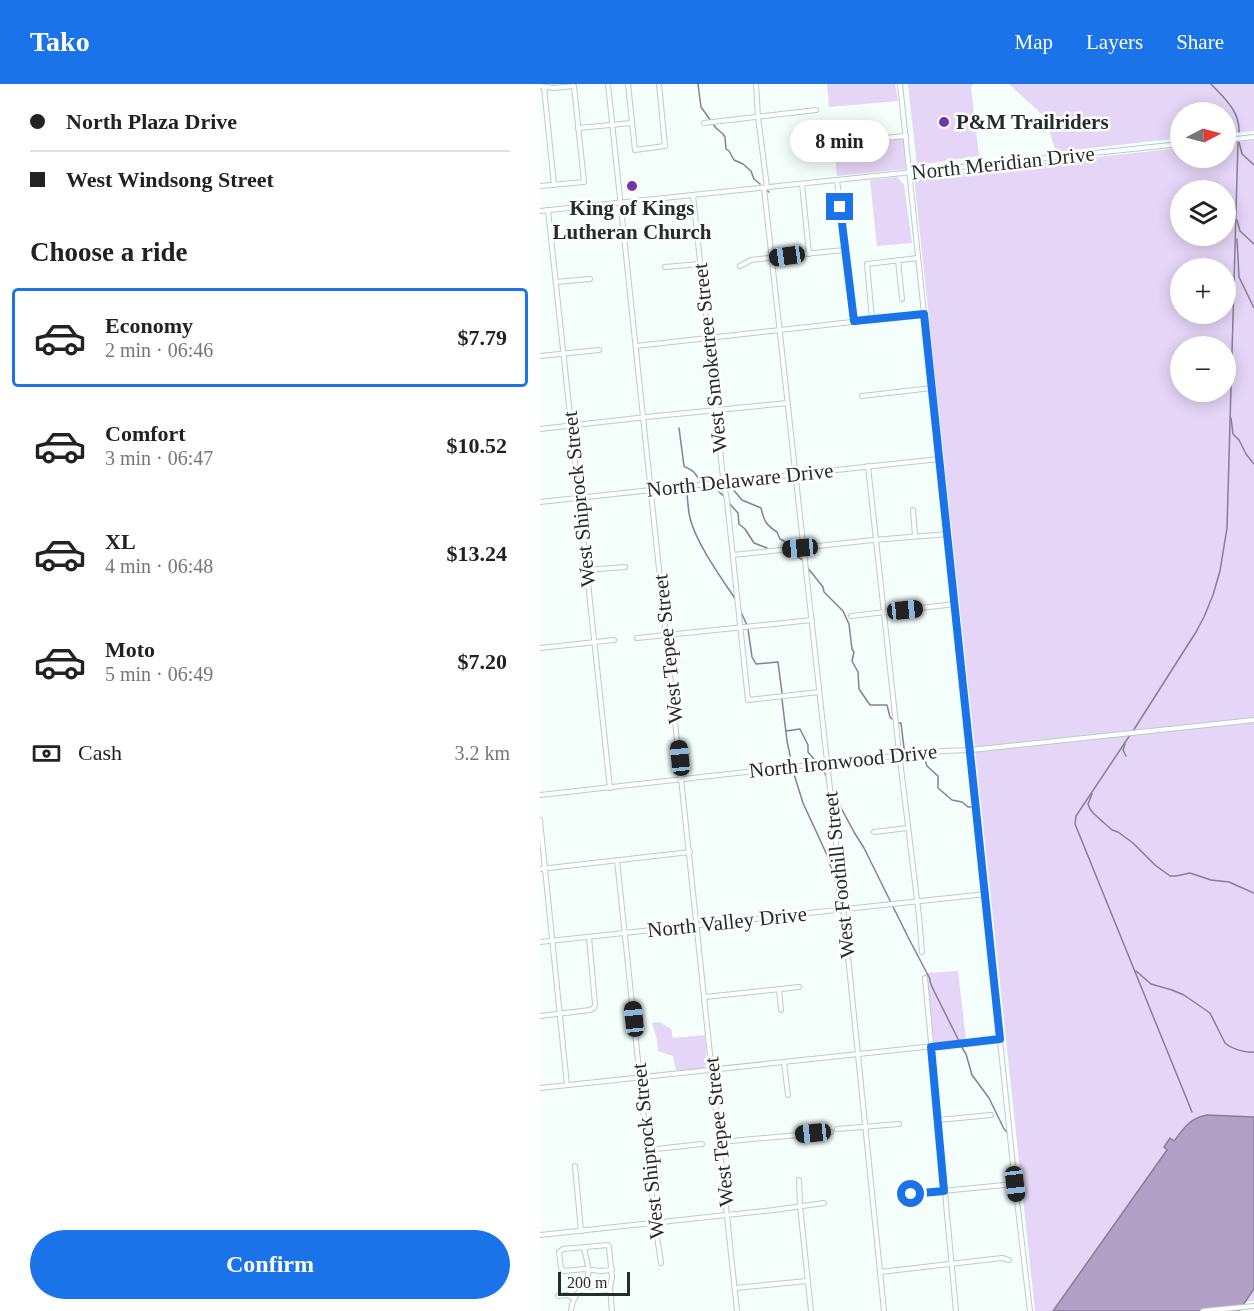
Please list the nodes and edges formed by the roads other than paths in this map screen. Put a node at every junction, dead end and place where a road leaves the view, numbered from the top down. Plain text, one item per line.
1 (608, 84) edge
2 (628, 84) edge
3 (659, 84) edge
4 (756, 84) edge
5 (900, 84) edge
6 (542, 87) edge
7 (816, 110) dead end
8 (758, 117) junction
9 (632, 123) junction
10 (704, 123) dead end
11 (612, 125) junction
12 (578, 128) junction
13 (906, 136) junction
14 (1254, 137) edge
15 (1236, 139) edge
16 (850, 141) dead end
17 (1170, 145) edge
18 (910, 172) junction
19 (837, 180) junction
20 (802, 184) junction
21 (554, 185) junction
22 (540, 186) edge
23 (766, 188) junction
24 (693, 195) junction
25 (620, 202) junction
26 (548, 210) junction
27 (540, 211) edge
28 (845, 250) junction
29 (803, 254) dead end
30 (809, 254) junction
31 (787, 256) dead end
32 (773, 258) junction
33 (918, 258) junction
34 (898, 260) junction
35 (700, 264) junction
36 (740, 266) dead end
37 (665, 267) dead end
38 (590, 279) dead end
39 (556, 282) junction
40 (902, 299) dead end
41 (924, 314) junction
42 (872, 319) junction
43 (854, 321) junction
44 (781, 331) junction
45 (708, 339) junction
46 (636, 346) junction
47 (599, 350) dead end
48 (563, 353) junction
49 (540, 356) edge
50 (932, 388) junction
51 (862, 396) dead end
52 (788, 403) junction
53 (716, 410) junction
54 (643, 417) junction
55 (571, 426) junction
56 (540, 429) edge
57 (939, 459) junction
58 (868, 466) junction
59 (796, 475) junction
60 (724, 483) junction
61 (651, 490) junction
62 (579, 498) junction
63 (540, 502) edge
64 (913, 510) dead end
65 (948, 534) junction
66 (915, 537) junction
67 (876, 540) junction
68 (804, 548) junction
69 (733, 555) junction
70 (625, 567) dead end
71 (586, 570) junction
72 (955, 604) junction
73 (884, 612) junction
74 (851, 616) dead end
75 (812, 620) junction
76 (741, 628) junction
77 (667, 634) junction
78 (637, 638) dead end
79 (614, 640) dead end
80 (594, 642) junction
81 (540, 648) edge
82 (819, 693) junction
83 (1254, 720) edge
84 (971, 750) junction
85 (900, 755) junction
86 (827, 763) junction
87 (682, 780) junction
88 (610, 788) junction
89 (540, 795) edge
90 (540, 820) edge
91 (908, 828) junction
92 (541, 832) edge
93 (874, 832) dead end
94 (690, 852) junction
95 (617, 860) junction
96 (542, 868) edge
97 (986, 894) junction
98 (916, 902) junction
99 (843, 910) junction
100 (697, 925) junction
101 (625, 933) junction
102 (589, 937) junction
103 (552, 940) junction
104 (540, 942) edge
105 (922, 952) dead end
106 (925, 978) dead end
107 (799, 987) dead end
108 (779, 989) junction
109 (705, 997) junction
110 (781, 1010) dead end
111 (560, 1013) junction
112 (540, 1016) edge
113 (1000, 1039) junction
114 (931, 1047) junction
115 (857, 1055) junction
116 (784, 1063) junction
117 (712, 1070) junction
118 (640, 1078) junction
119 (567, 1085) junction
120 (540, 1088) edge
121 (788, 1095) dead end
122 (991, 1115) dead end
123 (938, 1120) junction
124 (899, 1124) dead end
125 (865, 1127) junction
126 (837, 1129) dead end
127 (831, 1132) dead end
128 (720, 1142) junction
129 (702, 1144) dead end
130 (647, 1150) junction
131 (575, 1166) dead end
132 (799, 1180) dead end
133 (1015, 1184) junction
134 (944, 1191) junction
135 (911, 1194) dead end
136 (824, 1203) dead end
137 (800, 1206) junction
138 (727, 1215) junction
139 (655, 1223) junction
140 (581, 1231) junction
141 (540, 1235) edge
142 (584, 1247) junction
143 (1010, 1260) dead end
144 (660, 1263) dead end
145 (952, 1264) junction
146 (588, 1269) junction
147 (612, 1270) junction
148 (880, 1272) junction
149 (807, 1281) junction
150 (735, 1287) junction
151 (581, 1289) junction
152 (610, 1290) junction
153 (558, 1296) dead end
154 (574, 1298) junction
155 (1254, 1306) edge
156 (571, 1311) edge
157 (612, 1311) edge
158 (737, 1311) edge
159 (811, 1311) edge
160 (884, 1311) edge
161 (956, 1311) edge
162 (1030, 1311) edge
163 (1203, 1311) edge

1 - 11 street, West Tepee Street
2 - 9 street
3 - 9 street
4 - 8 street, West Foothill Street
5 - 13 street
6 - 12 street
6 - 21 street
7 - 8 street
8 - 10 street
8 - 23 street, West Foothill Street
9 - 11 street
11 - 12 street
11 - 25 street, West Tepee Street
12 - 21 street
13 - 16 street
13 - 18 street
14 - 15 street
17 - 18 street, North Meridian Drive
18 - 19 street, North Meridian Drive
18 - 33 street
19 - 20 street, North Meridian Drive
19 - 28 street
20 - 23 street, North Meridian Drive
20 - 30 street
21 - 22 street
23 - 24 street, North Meridian Drive
23 - 32 street, West Foothill Street
24 - 25 street, North Meridian Drive
24 - 35 street, West Smoketree Street
25 - 26 street, North Meridian Drive
25 - 46 street, West Tepee Street
26 - 27 street, North Meridian Drive
26 - 39 street, West Shiprock Street
28 - 30 street
28 - 43 street
29 - 30 street
31 - 32 street
32 - 36 street
32 - 44 street, West Foothill Street
33 - 34 street
33 - 41 street
34 - 40 street
34 - 42 street
35 - 37 street
35 - 45 street, West Smoketree Street
38 - 39 street
39 - 48 street, West Shiprock Street
41 - 42 street
41 - 50 street
42 - 43 street
43 - 44 street
44 - 45 street
44 - 52 street, West Foothill Street
45 - 46 street
45 - 53 street, West Smoketree Street
46 - 54 street, West Tepee Street
47 - 48 street
48 - 49 street
48 - 55 street, West Shiprock Street
50 - 51 street
50 - 57 street
52 - 53 street
52 - 59 street, West Foothill Street
53 - 54 street
53 - 60 street, West Smoketree Street
54 - 55 street
54 - 61 street, West Tepee Street
55 - 56 street
55 - 62 street, West Shiprock Street
57 - 58 street, North Delaware Drive
57 - 65 street
58 - 59 street, North Delaware Drive
58 - 67 street
59 - 60 street, North Delaware Drive
59 - 68 street, West Foothill Street
60 - 61 street, North Delaware Drive
60 - 69 street, West Smoketree Street
61 - 62 street, North Delaware Drive
61 - 77 street, West Tepee Street
62 - 63 street, North Delaware Drive
62 - 71 street, West Shiprock Street
64 - 66 street
65 - 66 street
65 - 72 street
66 - 67 street
67 - 68 street
67 - 73 street
68 - 69 street
68 - 75 street, West Foothill Street
69 - 76 street, West Smoketree Street
70 - 71 street
71 - 80 street, West Shiprock Street
72 - 73 street
72 - 84 street
73 - 74 street
73 - 85 street
75 - 76 street
75 - 82 street, West Foothill Street
76 - 77 street
76 - 82 street, West Smoketree Street
77 - 78 street
77 - 87 street, West Tepee Street
79 - 80 street
80 - 81 street
80 - 88 street, West Shiprock Street
82 - 86 street, West Foothill Street
83 - 84 street, North Ironwood Drive
84 - 85 street, North Ironwood Drive
84 - 97 street
85 - 86 street, North Ironwood Drive
85 - 91 street
86 - 87 street, North Ironwood Drive
86 - 99 street, West Foothill Street
87 - 88 street, North Ironwood Drive
87 - 94 street, West Tepee Street
88 - 89 street, North Ironwood Drive
90 - 92 street
91 - 93 street
91 - 98 street
92 - 96 street
94 - 95 street
94 - 100 street, West Tepee Street
95 - 96 street
95 - 101 street, West Shiprock Street
96 - 103 street
97 - 98 street, North Valley Drive
97 - 113 street
98 - 99 street, North Valley Drive
98 - 105 street
99 - 100 street, North Valley Drive
99 - 115 street, West Foothill Street
100 - 101 street, North Valley Drive
100 - 109 street, West Tepee Street
101 - 102 street, North Valley Drive
101 - 118 street, West Shiprock Street
102 - 103 street, North Valley Drive
102 - 111 street
103 - 104 street, North Valley Drive
103 - 111 street
106 - 114 street
107 - 108 street
108 - 109 street
108 - 110 street
109 - 117 street, West Tepee Street
111 - 112 street
111 - 119 street
113 - 114 street
113 - 133 street
114 - 115 street
114 - 123 street
115 - 116 street
115 - 125 street, West Foothill Street
116 - 117 street
116 - 121 street
117 - 118 street
117 - 128 street, West Tepee Street
118 - 119 street
118 - 130 street, West Shiprock Street
119 - 120 street
122 - 123 street
123 - 134 street
124 - 125 street
125 - 126 street
125 - 148 street, West Foothill Street
127 - 128 street
128 - 138 street, West Tepee Street
129 - 130 street
130 - 139 street, West Shiprock Street
131 - 140 street
132 - 137 street
133 - 134 street
133 - 162 street
134 - 135 street
134 - 145 street
136 - 137 street
137 - 138 street
137 - 149 street
138 - 139 street
138 - 150 street, West Tepee Street
139 - 140 street
139 - 144 street, West Shiprock Street
140 - 141 street
142 - 146 street
142 - 146 street
142 - 147 street
143 - 145 street
145 - 148 street
145 - 161 street
146 - 147 street
146 - 151 street
147 - 152 street
148 - 160 street, West Foothill Street
149 - 150 street
149 - 159 street
150 - 158 street, West Tepee Street
151 - 152 street
151 - 154 street
152 - 157 street
153 - 154 street
154 - 156 street
155 - 163 street

